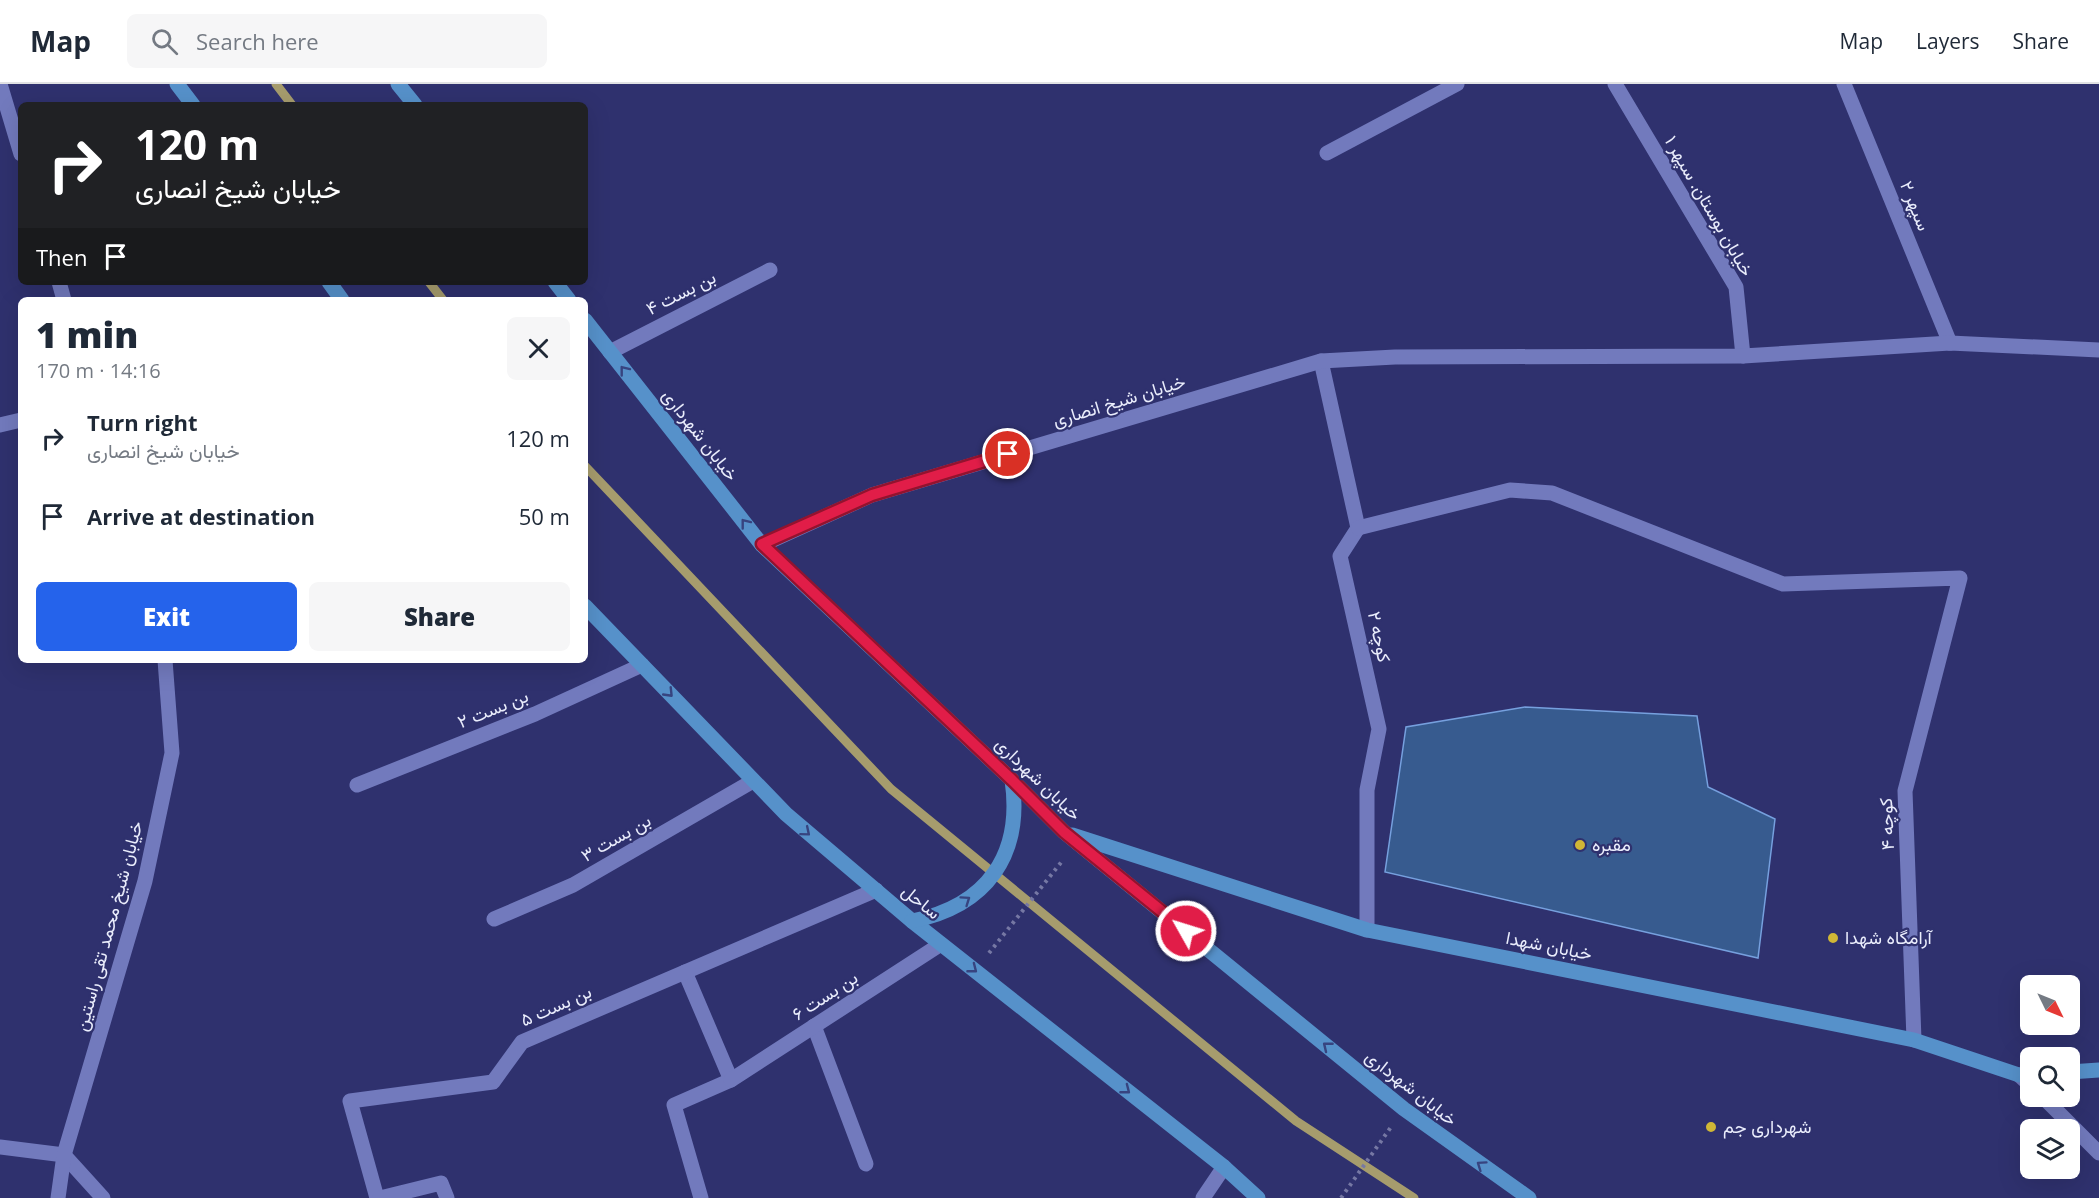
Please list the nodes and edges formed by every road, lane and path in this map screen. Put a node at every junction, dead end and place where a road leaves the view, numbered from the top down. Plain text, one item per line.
1 (0, 84) edge
2 (177, 84) edge
3 (398, 84) edge
4 (1457, 84) edge
5 (1615, 84) edge
6 (1844, 84) edge
7 (191, 102) edge
8 (413, 102) edge
9 (18, 144) edge
10 (1327, 153) dead end
11 (770, 270) dead end
12 (557, 285) edge
13 (567, 297) edge
14 (588, 324) edge
15 (1950, 344) junction
16 (2099, 350) edge
17 (610, 352) junction
18 (1743, 356) junction
19 (1321, 361) junction
20 (18, 421) edge
21 (0, 425) edge
22 (1358, 528) junction
23 (762, 544) junction
24 (588, 609) edge
25 (165, 663) edge
26 (642, 664) junction
27 (1012, 780) junction
28 (753, 781) junction
29 (357, 784) dead end
30 (1064, 832) junction
31 (1077, 843) junction
32 (876, 890) junction
33 (494, 919) dead end
34 (912, 921) junction
35 (1367, 930) junction
36 (941, 944) junction
37 (975, 970) junction
38 (685, 972) junction
39 (813, 1026) junction
40 (1914, 1040) junction
41 (2099, 1070) edge
42 (2080, 1071) edge
43 (2020, 1072) edge
44 (731, 1080) junction
45 (2053, 1107) edge
46 (1404, 1109) junction
47 (0, 1147) edge
48 (2099, 1153) edge
49 (64, 1155) junction
50 (866, 1164) dead end
51 (1224, 1167) junction
52 (58, 1198) edge
53 (103, 1198) edge
54 (379, 1198) edge
55 (447, 1198) edge
56 (701, 1198) edge
57 (1203, 1198) edge
58 (1258, 1198) edge
59 (1341, 1198) edge
60 (1529, 1198) edge

1 - 9 street
2 - 7 main road
3 - 8 main road
4 - 10 street
5 - 18 street, خیابان بوستان. سپهر ۱
6 - 15 street, سپهر ۲
11 - 17 street, بن بست ۴
12 - 13 main road
14 - 17 main road, خیابان شهرداری
15 - 16 street, خیابان شیخ انصاری
15 - 18 street, خیابان شیخ انصاری
23 -> 17 main road, خیابان شهرداری
18 - 19 street, خیابان شیخ انصاری
19 - 22 street
19 - 23 street, خیابان شیخ انصاری
20 - 21 street
22 - 35 street, کوچه ۲
22 - 40 street, کوچه ۴
23 - 27 main road, خیابان شهرداری
24 - 26 main road, ساحل
25 - 49 street, خیابان شیخ محمد تقی راستین
26 -> 28 main road, ساحل
26 - 29 street, بن بست ۲
27 - 30 main road, خیابان شهرداری
34 -> 27 main road
28 -> 32 main road, ساحل
28 - 33 street, بن بست ۳
30 - 31 main road, خیابان شهرداری
30 - 35 main road, خیابان شهدا
31 - 37 path
46 -> 31 main road, خیابان شهرداری
32 - 34 main road, ساحل
32 - 38 street, بن بست ۵
34 - 36 main road, ساحل
35 - 40 main road, خیابان شهدا
36 -> 37 main road, ساحل
36 - 39 street, بن بست ۶
37 -> 51 main road, ساحل
38 - 44 street
38 - 54 street, بن بست ۵
39 - 44 street, بن بست ۶
39 - 50 street
40 - 43 main road, خیابان شهدا
41 - 42 main road
44 - 56 street, بن بست ۶
45 - 48 street
46 - 59 path
60 -> 46 main road, خیابان شهرداری
47 - 49 street
49 - 52 street, خیابان شیخ محمد تقی راستین
49 - 53 street
51 - 57 street
51 - 58 main road, ساحل
54 - 55 street

